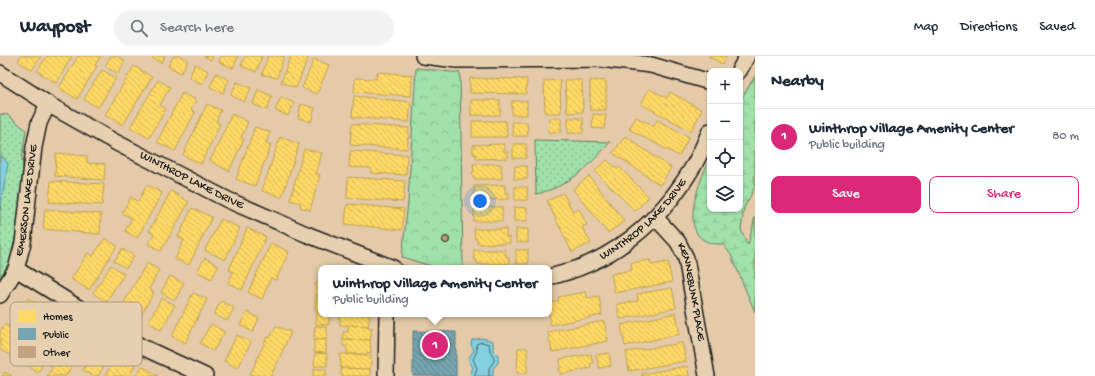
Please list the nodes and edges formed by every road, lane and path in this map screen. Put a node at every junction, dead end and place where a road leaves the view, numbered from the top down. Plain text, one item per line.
1 (423, 56) edge
2 (747, 56) edge
3 (741, 68) edge
4 (0, 73) edge
5 (707, 81) edge
6 (48, 104) junction
7 (707, 137) edge
8 (655, 217) junction
9 (384, 265) edge
10 (16, 269) junction
11 (552, 276) edge
12 (0, 295) edge
13 (69, 302) edge
14 (387, 317) edge
15 (142, 347) edge
16 (205, 376) edge
17 (386, 376) edge
18 (706, 376) edge

1 - 5 street
2 - 3 street
4 - 6 street, WINTHROP LAKE DRIVE
6 - 9 street, WINTHROP LAKE DRIVE
6 - 10 street, EMERSON LAKE DRIVE
7 - 8 street, WINTHROP LAKE DRIVE
8 - 11 street, WINTHROP LAKE DRIVE
8 - 18 street, KENNEBUNK PLACE
10 - 12 street, EMERSON LAKE DRIVE
10 - 13 street
14 - 17 street
15 - 16 street

